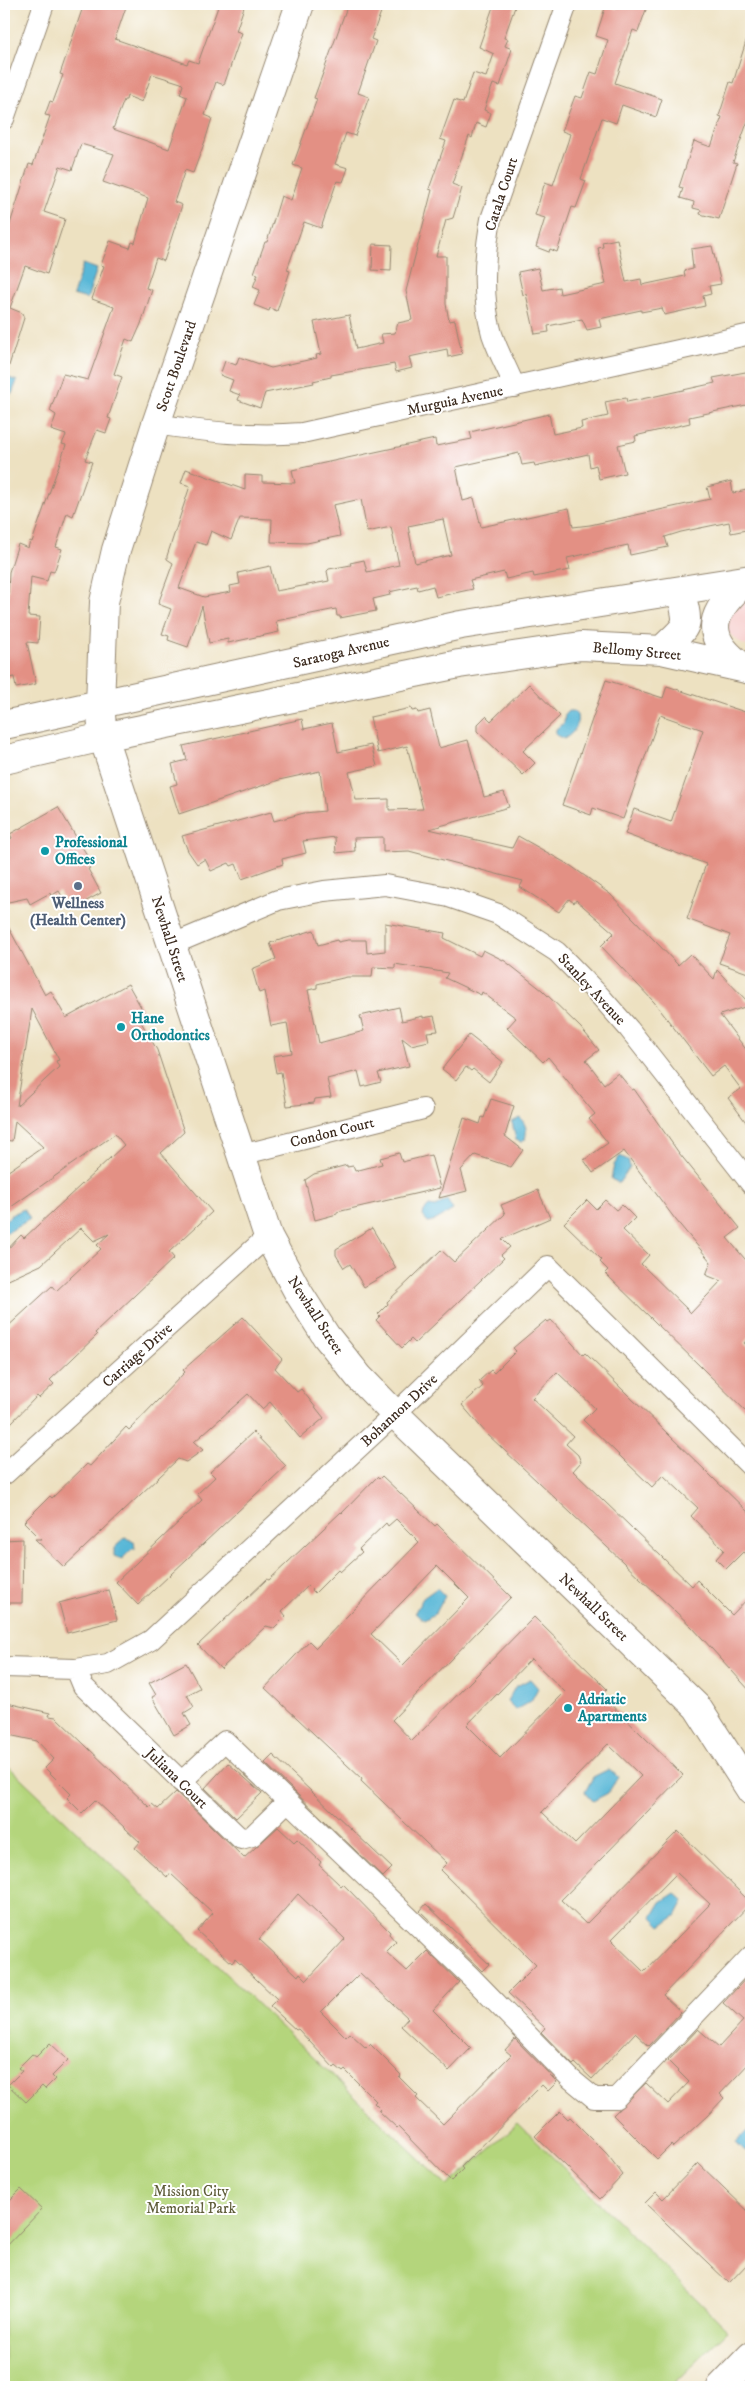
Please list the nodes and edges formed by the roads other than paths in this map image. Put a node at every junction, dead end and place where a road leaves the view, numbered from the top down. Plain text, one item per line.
1 (44, 4) edge
2 (300, 4) edge
3 (567, 4) edge
4 (4, 119) edge
5 (751, 334) edge
6 (515, 387) junction
7 (156, 424) junction
8 (749, 580) edge
9 (680, 591) junction
10 (662, 650) junction
11 (747, 668) edge
12 (100, 704) junction
13 (4, 725) edge
14 (103, 737) junction
15 (4, 760) edge
16 (171, 945) junction
17 (423, 1109) dead end
18 (241, 1155) junction
19 (751, 1184) edge
20 (268, 1236) junction
21 (395, 1414) junction
22 (751, 1467) edge
23 (5, 1474) edge
24 (4, 1667) edge
25 (76, 1669) junction
26 (181, 1782) junction
27 (751, 1791) edge
28 (288, 1801) junction
29 (751, 1956) edge
30 (751, 2356) edge
31 (721, 2387) edge

1 - 4 street
2 - 7 main road, Scott Boulevard
3 - 6 street, Catala Court
5 - 6 street, Murguia Avenue
6 - 7 street, Murguia Avenue
7 - 12 main road, Scott Boulevard
8 - 9 main road, Saratoga Avenue
8 - 11 main road, Saratoga Avenue
9 - 10 main road
9 - 12 main road, Saratoga Avenue
10 - 11 main road, Bellomy Street
10 - 14 main road, Bellomy Street
12 - 13 main road, Saratoga Avenue
12 - 14 main road, Scott Boulevard
14 - 15 main road
14 - 16 main road, Newhall Street
16 - 18 main road, Newhall Street
16 - 19 street, Stanley Avenue
17 - 18 street, Condon Court
18 - 20 main road, Newhall Street
20 - 21 main road, Newhall Street
20 - 23 street, Carriage Drive
21 - 22 street, Bohannon Drive
21 - 25 street, Bohannon Drive
21 - 27 main road, Newhall Street
24 - 25 street, Bohannon Drive
25 - 26 street, Juliana Court
26 - 28 street, Juliana Court
26 - 28 street
28 - 29 street
30 - 31 main road

